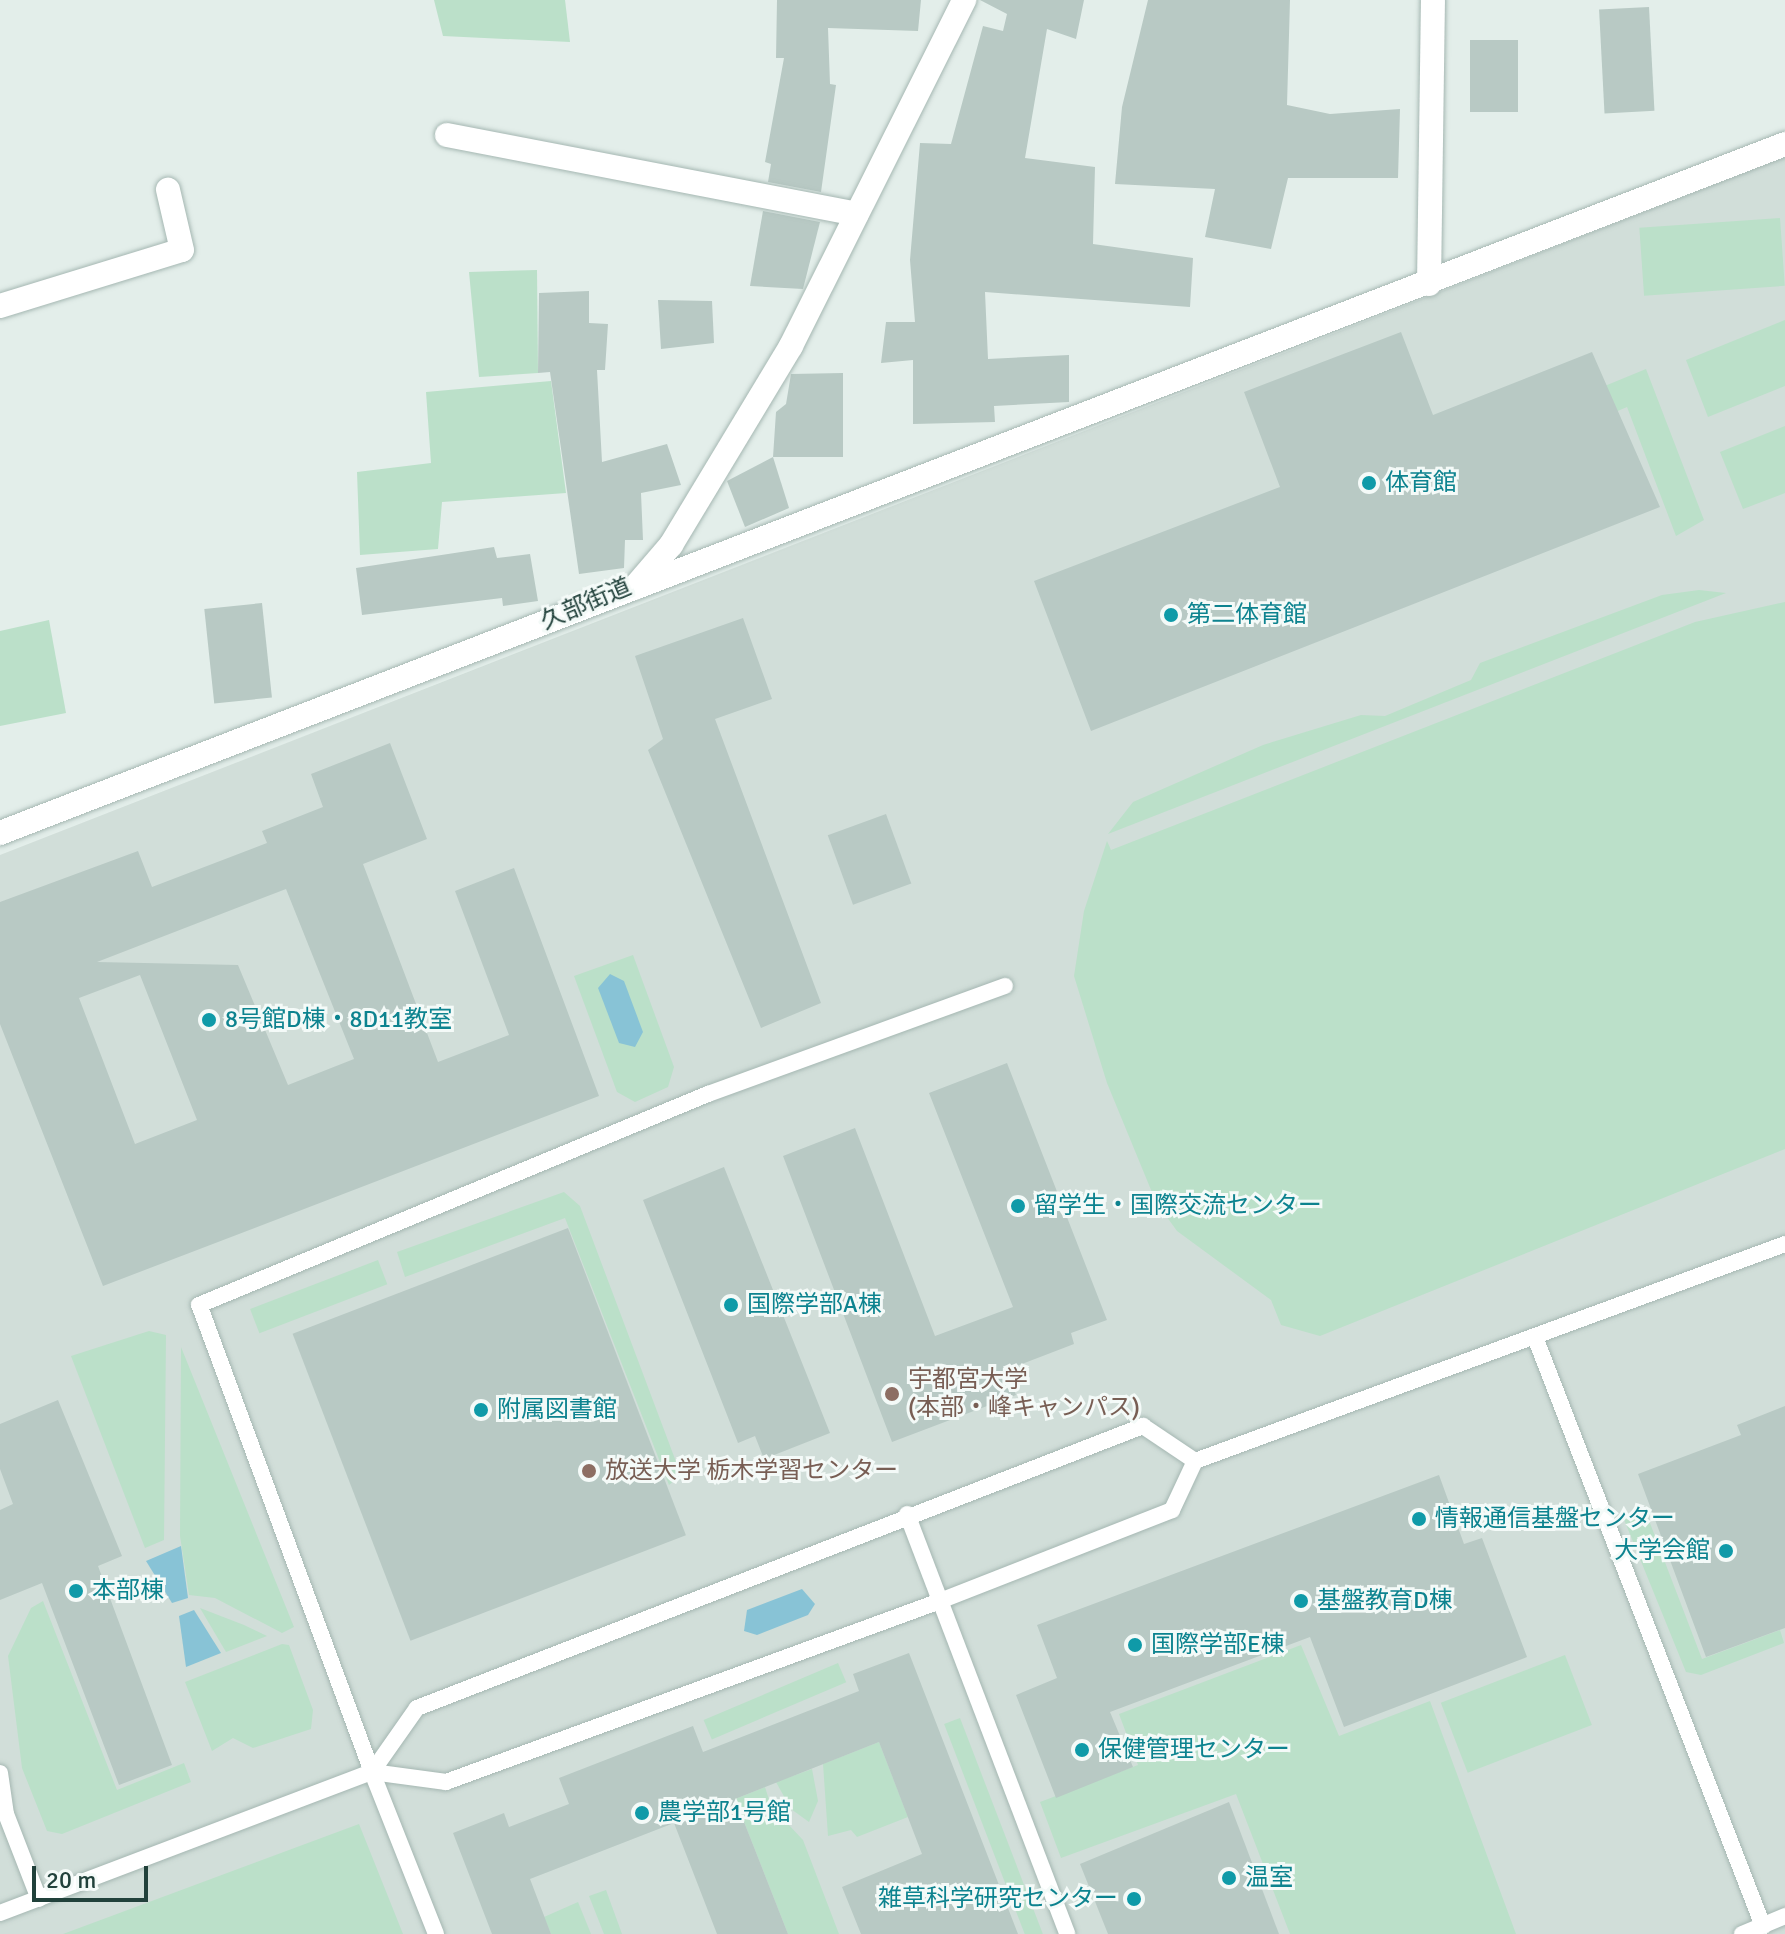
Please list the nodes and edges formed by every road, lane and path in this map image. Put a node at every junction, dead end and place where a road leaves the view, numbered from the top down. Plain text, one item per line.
1 (964, 0) edge
2 (1433, 0) edge
3 (447, 135) dead end
4 (1785, 144) edge
5 (168, 190) dead end
6 (856, 214) junction
7 (1429, 284) junction
8 (0, 306) edge
9 (634, 588) junction
10 (0, 833) edge
11 (1005, 986) dead end
12 (1785, 1244) edge
13 (1535, 1337) junction
14 (1195, 1461) junction
15 (907, 1514) junction
16 (940, 1601) junction
17 (372, 1772) junction
18 (0, 1773) edge
19 (39, 1899) junction
20 (0, 1913) edge
21 (1785, 1916) edge
22 (1763, 1926) junction
23 (436, 1934) edge
24 (1067, 1934) edge
25 (1742, 1934) edge

1 - 6 street, 久部街道
2 - 7 street
3 - 6 street
4 - 7 street
5 - 8 street
6 - 9 street, 久部街道
7 - 9 street
9 - 10 street, 久部街道
11 - 17 lane
12 - 13 lane
13 - 14 lane
13 - 22 lane
14 - 15 lane
14 - 16 lane
15 - 16 lane
15 - 17 lane
16 - 17 lane
16 - 24 lane
17 - 19 lane
17 - 23 lane
18 - 19 lane
19 - 20 lane
21 - 22 lane
22 - 25 lane

